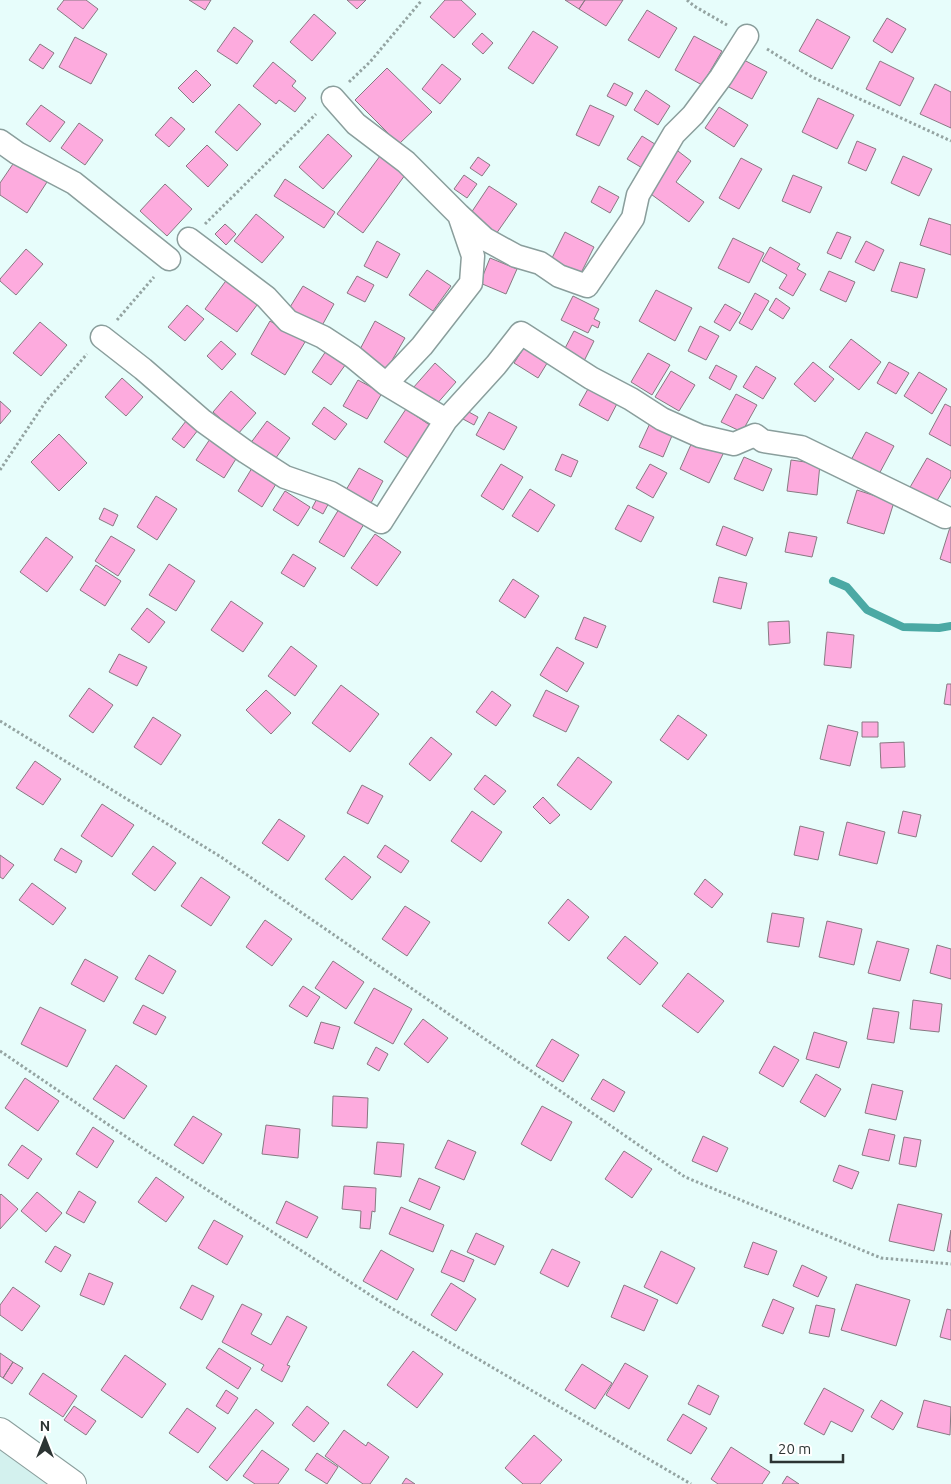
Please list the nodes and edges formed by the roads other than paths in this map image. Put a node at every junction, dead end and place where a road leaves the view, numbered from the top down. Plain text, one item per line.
1 (747, 36) road end
2 (333, 98) dead end
3 (0, 141) edge
4 (459, 215) junction
5 (189, 239) dead end
6 (169, 259) dead end
7 (102, 337) dead end
8 (386, 384) junction
9 (446, 420) junction
10 (945, 517) dead end
11 (0, 1432) edge
12 (72, 1484) edge

1 - 4 street
2 - 4 street
3 - 6 street
4 - 8 street
5 - 8 street
7 - 9 street
8 - 9 street
9 - 10 street
11 - 12 highway

